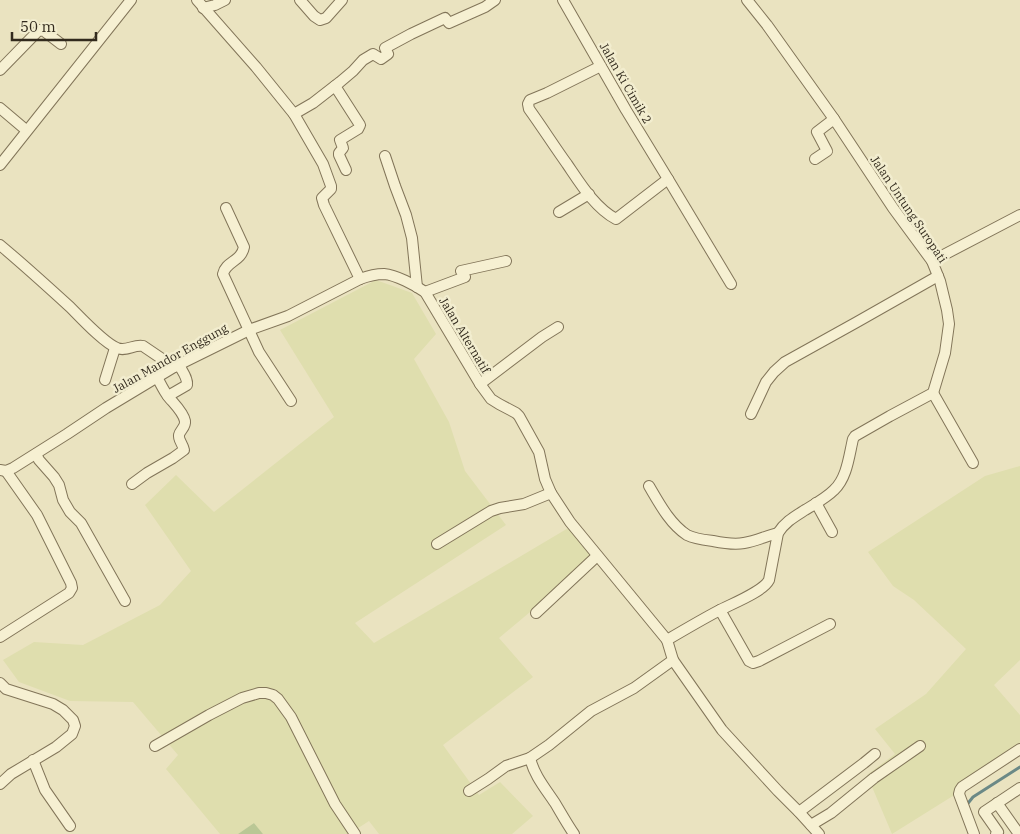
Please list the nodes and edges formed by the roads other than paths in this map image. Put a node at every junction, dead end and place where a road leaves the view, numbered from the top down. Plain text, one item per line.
1 (131, 0) edge
2 (225, 0) edge
3 (300, 0) edge
4 (342, 0) edge
5 (495, 0) edge
6 (563, 0) edge
7 (747, 0) edge
8 (200, 4) edge
9 (482, 4) edge
10 (61, 44) dead end
11 (601, 66) junction
12 (0, 70) edge
13 (336, 86) junction
14 (0, 108) edge
15 (294, 114) junction
16 (834, 120) junction
17 (26, 130) junction
18 (385, 156) dead end
19 (815, 159) dead end
20 (0, 165) edge
21 (346, 170) dead end
22 (668, 179) junction
23 (589, 194) junction
24 (226, 208) dead end
25 (559, 212) dead end
26 (1020, 215) edge
27 (0, 245) edge
28 (506, 261) dead end
29 (932, 261) junction
30 (938, 276) junction
31 (360, 278) junction
32 (731, 284) dead end
33 (421, 289) junction
34 (558, 327) dead end
35 (249, 330) junction
36 (115, 348) junction
37 (176, 366) junction
38 (157, 377) junction
39 (105, 380) dead end
40 (480, 384) junction
41 (933, 393) junction
42 (168, 396) junction
43 (291, 401) dead end
44 (751, 414) dead end
45 (36, 454) junction
46 (973, 463) dead end
47 (3, 470) edge
48 (132, 484) dead end
49 (650, 486) dead end
50 (551, 493) junction
51 (816, 504) junction
52 (832, 532) dead end
53 (778, 533) junction
54 (437, 544) dead end
55 (598, 556) junction
56 (125, 601) dead end
57 (720, 610) junction
58 (536, 613) dead end
59 (830, 624) dead end
60 (0, 637) edge
61 (667, 640) junction
62 (674, 660) junction
63 (0, 683) edge
64 (154, 746) dead end
65 (920, 746) dead end
66 (1020, 749) edge
67 (874, 754) dead end
68 (530, 758) junction
69 (33, 760) junction
70 (0, 784) edge
71 (1020, 788) edge
72 (469, 791) dead end
73 (997, 803) junction
74 (799, 812) junction
75 (811, 825) junction
76 (70, 826) dead end
77 (355, 834) edge
78 (574, 834) edge
79 (818, 834) edge
80 (974, 834) edge
81 (996, 834) edge
82 (1018, 834) edge

1 - 17 street
2 - 8 street
3 - 4 street
5 - 9 street
6 - 11 street, Jalan Ki Cimik 2
7 - 16 street, Jalan Untung Suropati
8 - 15 street
9 - 13 street
10 - 12 street
11 - 22 street, Jalan Ki Cimik 2
11 - 23 street
13 - 15 street
13 - 21 street
14 - 17 street
15 - 31 street
16 - 19 street
16 - 29 street, Jalan Untung Suropati
17 - 20 street
18 - 33 street
22 - 23 street
22 - 32 street, Jalan Ki Cimik 2
23 - 25 street
24 - 35 street
26 - 29 street
27 - 36 street
28 - 33 street
29 - 30 street, Jalan Untung Suropati
30 - 41 street, Jalan Untung Suropati
30 - 44 street
31 - 33 street
31 - 35 street, Jalan Mandor Enggung
33 - 40 street, Jalan Alternatif
34 - 40 street
35 - 37 street, Jalan Mandor Enggung
35 - 43 street
36 - 37 street
36 - 39 street
37 - 38 street, Jalan Mandor Enggung
37 - 42 street
38 - 42 street
38 - 45 street, Jalan Mandor Enggung
40 - 50 street, Jalan Alternatif
41 - 46 street
41 - 51 street
42 - 48 street
45 - 47 street, Jalan Mandor Enggung
45 - 56 street
47 - 60 street
49 - 53 street
50 - 54 street
50 - 55 street, Jalan Alternatif
51 - 52 street
51 - 53 street
53 - 57 street
55 - 58 street
55 - 61 street, Jalan Alternatif
57 - 59 street
57 - 61 street
61 - 62 street
62 - 68 street
62 - 74 street
63 - 69 street
64 - 77 street
65 - 75 street
66 - 80 street
67 - 74 street
68 - 72 street
68 - 78 street
69 - 70 street
69 - 76 street
71 - 73 street
73 - 81 street
73 - 82 street
74 - 75 street
75 - 79 street

